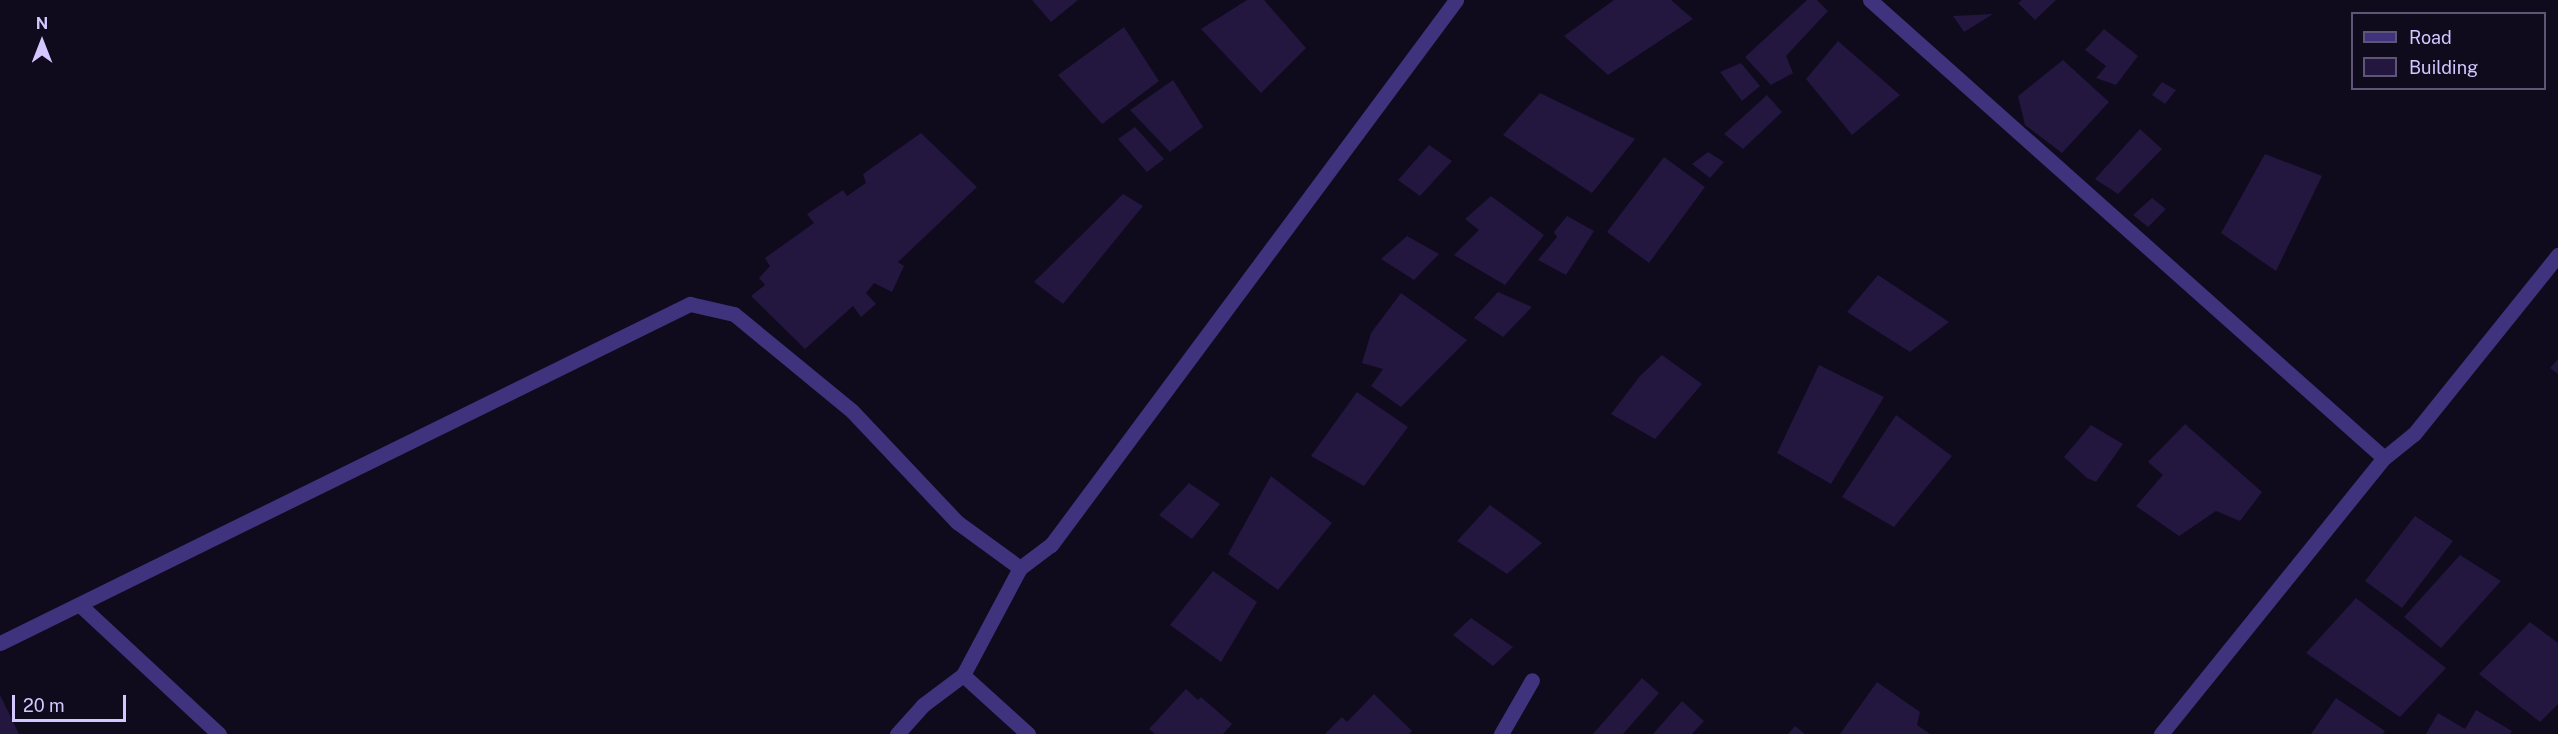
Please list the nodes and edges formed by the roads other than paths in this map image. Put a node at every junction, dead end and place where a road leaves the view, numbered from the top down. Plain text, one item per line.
1 (1456, 0) edge
2 (1870, 0) edge
3 (2558, 255) edge
4 (2384, 458) junction
5 (1020, 568) junction
6 (80, 605) junction
7 (0, 643) edge
8 (963, 675) junction
9 (1532, 680) dead end
10 (219, 734) edge
11 (897, 734) edge
12 (1028, 734) edge
13 (1501, 734) edge
14 (2161, 734) edge

1 - 5 street
2 - 4 street
3 - 4 street
4 - 14 street
5 - 6 street
5 - 8 street
6 - 7 street
6 - 10 street
8 - 11 street
8 - 12 street
9 - 13 street

